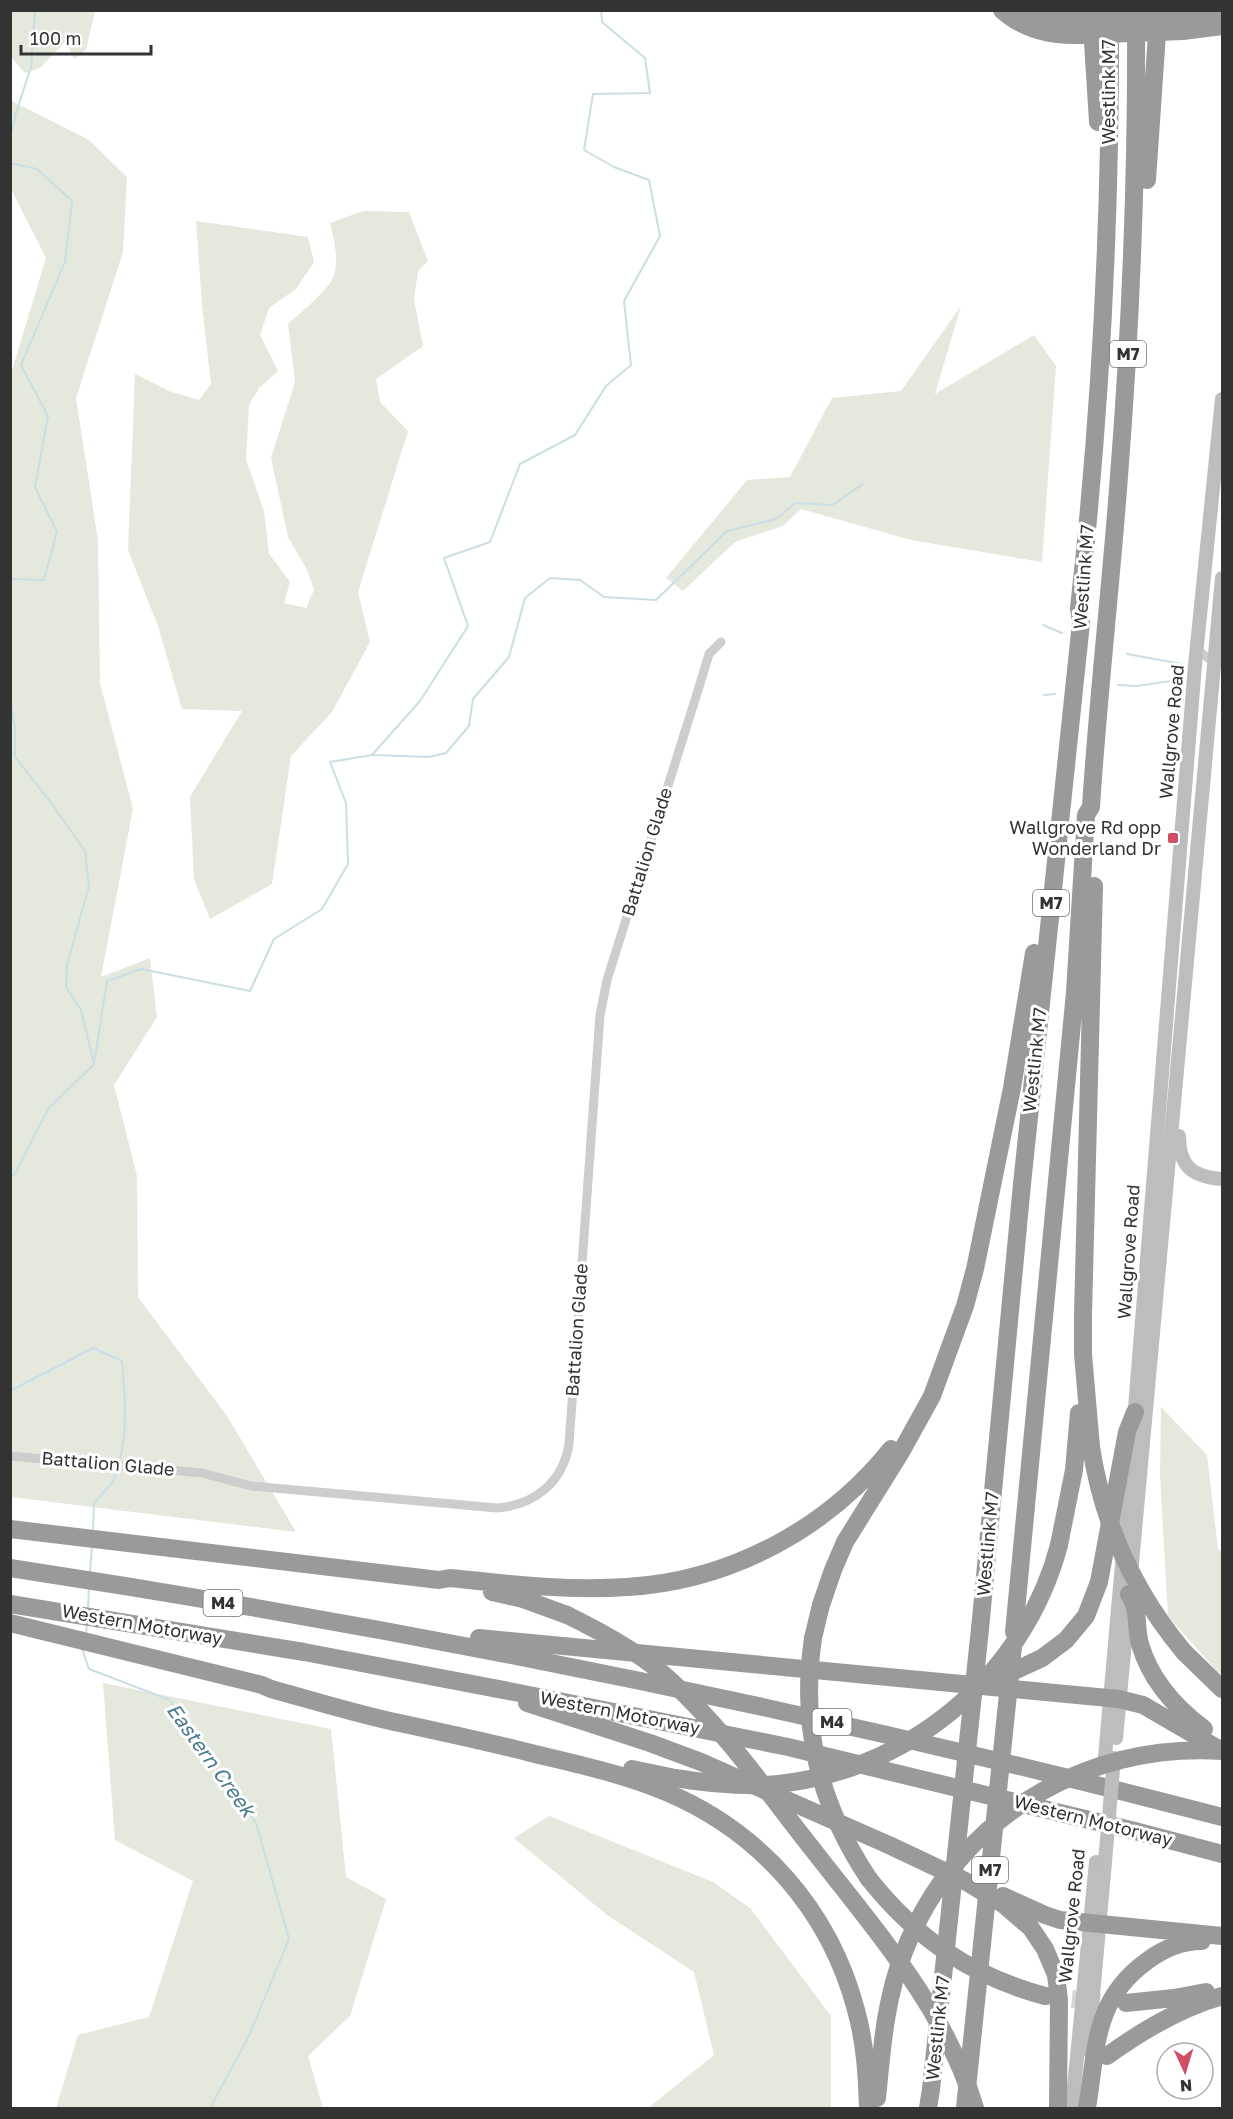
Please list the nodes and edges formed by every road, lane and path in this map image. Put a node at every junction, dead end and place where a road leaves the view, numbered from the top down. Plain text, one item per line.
1 (1002, 10) edge
2 (1025, 10) edge
3 (1110, 10) edge
4 (1136, 10) edge
5 (1159, 10) edge
6 (1222, 12) edge
7 (1083, 22) edge
8 (1183, 24) junction
9 (1222, 26) edge
10 (1104, 132) junction
11 (1143, 134) junction
12 (1222, 399) edge
13 (1222, 578) edge
14 (1079, 608) junction
15 (721, 642) dead end
16 (1219, 647) edge
17 (1197, 650) junction
18 (1218, 662) edge
19 (1222, 686) edge
20 (1209, 724) junction
21 (1091, 807) junction
22 (1167, 1018) junction
23 (1182, 1020) junction
24 (1179, 1056) junction
25 (1222, 1179) edge
26 (1083, 1354) junction
27 (937, 1381) junction
28 (1135, 1412) junction
29 (10, 1456) edge
30 (10, 1529) edge
31 (10, 1568) edge
32 (439, 1580) junction
33 (1130, 1594) junction
34 (10, 1604) edge
35 (19, 1625) edge
36 (439, 1642) junction
37 (262, 1684) junction
38 (963, 1684) junction
39 (1222, 1689) edge
40 (519, 1693) junction
41 (1114, 1699) junction
42 (1222, 1743) edge
43 (1222, 1751) edge
44 (1222, 1817) edge
45 (1222, 1854) edge
46 (965, 1881) junction
47 (1094, 1925) junction
48 (1219, 1935) edge
49 (1222, 1989) edge
50 (1045, 1996) tunnel mouth
51 (1222, 1996) edge
52 (1126, 2003) dead end
53 (1107, 2056) dead end
54 (874, 2105) edge
55 (928, 2109) edge
56 (965, 2109) edge
57 (975, 2109) edge
58 (1058, 2109) edge
59 (1072, 2109) edge
60 (1085, 2109) edge

1 - 7 highway
2 - 7 highway
3 - 10 highway, Westlink M7
4 - 11 highway, Westlink M7 / M7
5 - 11 highway, M7
6 - 8 highway
7 - 8 highway, bridge
7 - 10 highway
8 - 9 highway
10 - 14 highway, Westlink M7 / M7
11 - 21 highway, Westlink M7 / M7
12 - 17 main road, Wallgrove Road
13 - 16 main road, Wallgrove Road
14 - 27 highway
14 - 55 highway, Westlink M7 / M7, bridge
15 - 29 street, Battalion Glade
16 - 17 street
16 - 18 main road, Wallgrove Road
17 - 18 street
17 - 22 main road, Wallgrove Road
18 - 20 main road, Wallgrove Road
19 - 20 main road
20 - 23 main road, Wallgrove Road
21 - 26 highway
21 - 56 highway, Westlink M7 / M7, bridge
22 - 23 main road
22 - 28 main road, Wallgrove Road
23 - 24 main road, Wallgrove Road
24 - 25 main road
24 - 33 main road, Wallgrove Road
26 - 37 highway, bridge
26 - 39 highway, bridge
27 - 32 highway
27 - 50 highway, bridge
28 - 38 highway
28 - 41 main road, Wallgrove Road
30 - 32 highway
31 - 36 highway, Western Motorway / M4
32 - 57 highway, bridge
33 - 41 main road, Wallgrove Road
33 - 42 highway
34 - 40 highway, Western Motorway / M4
35 - 37 highway
36 - 38 highway
36 - 44 highway, Western Motorway / M4
37 - 54 highway
38 - 41 highway
40 - 45 highway, Western Motorway / M4
40 - 46 highway
41 - 43 highway
41 - 47 main road, Wallgrove Road, bridge
43 - 54 highway, bridge
46 - 47 highway
46 - 58 highway
47 - 48 highway
47 - 59 main road, Wallgrove Road
47 - 60 main road, Wallgrove Road
48 - 60 highway
49 - 52 highway
51 - 53 highway

